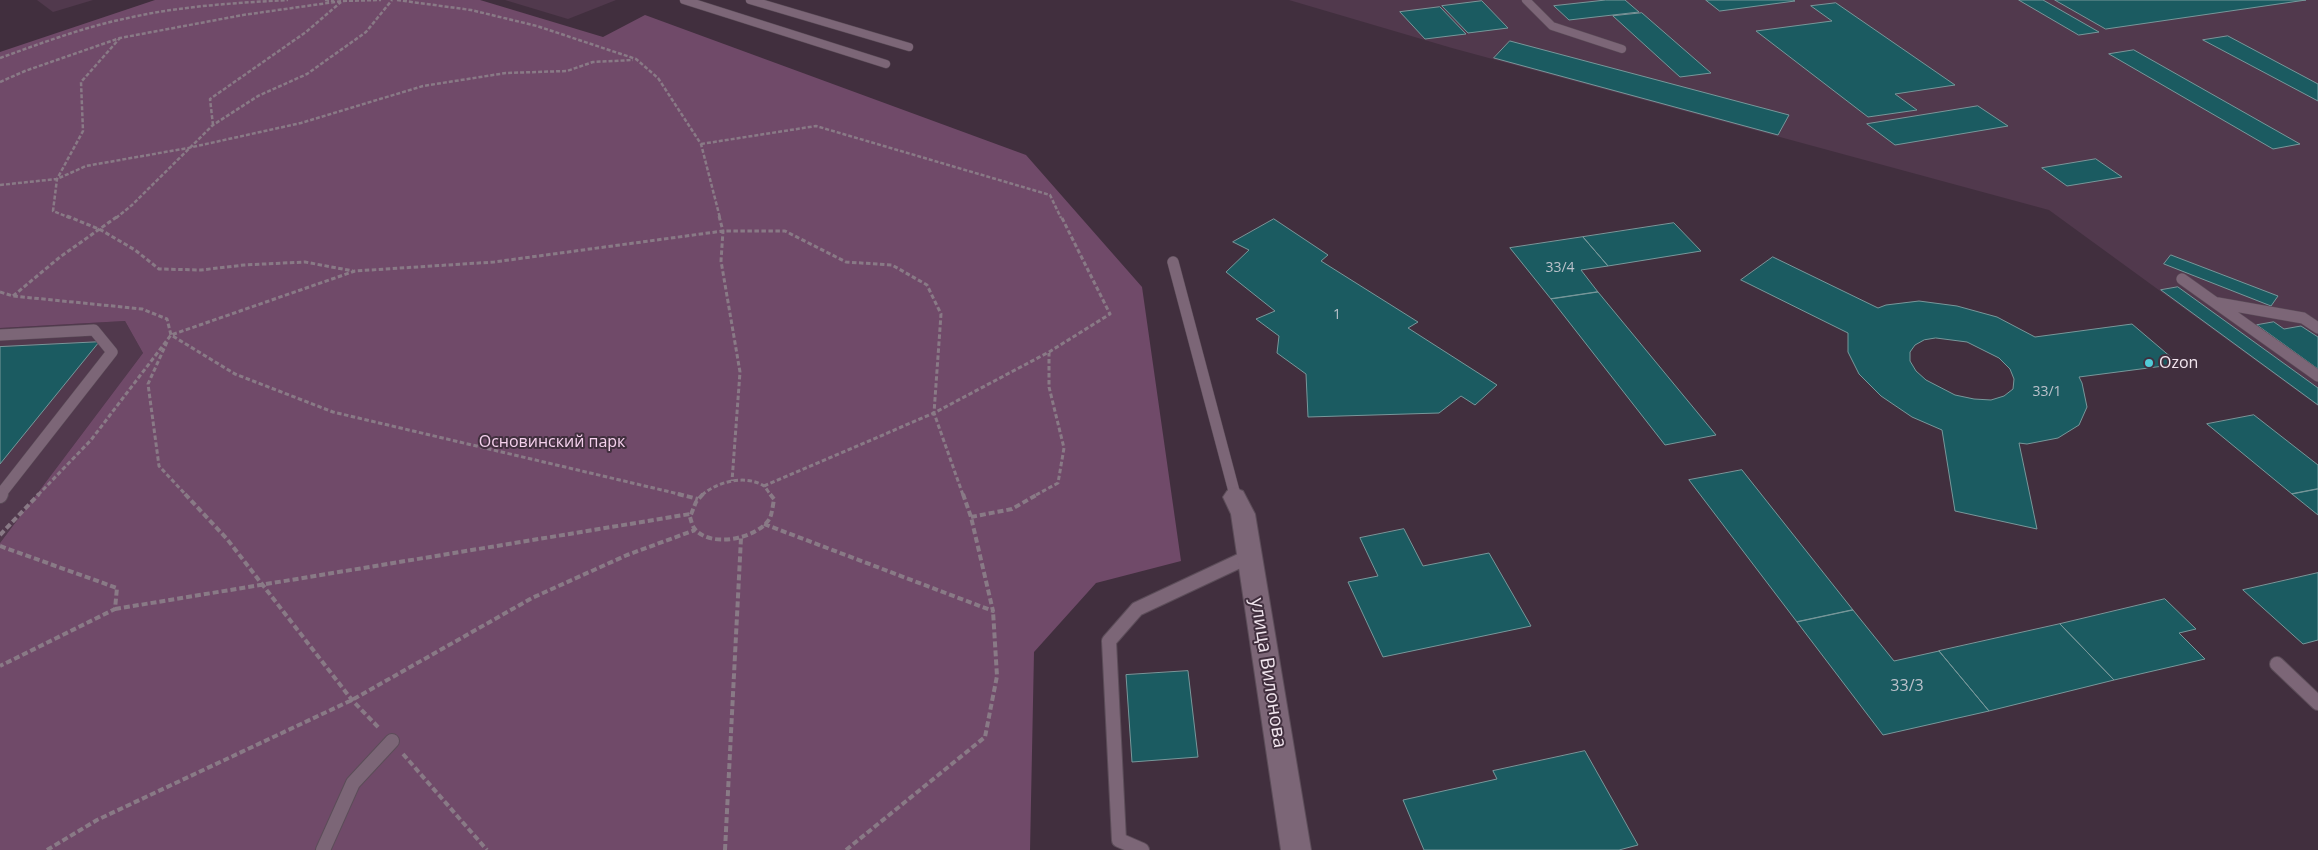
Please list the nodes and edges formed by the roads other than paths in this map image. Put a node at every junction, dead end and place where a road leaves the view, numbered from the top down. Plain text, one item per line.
1 (685, 0) edge
2 (750, 0) edge
3 (1526, 0) edge
4 (909, 47) dead end
5 (1622, 49) dead end
6 (886, 64) dead end
7 (1172, 262) dead end
8 (2182, 279) dead end
9 (2214, 302) junction
10 (2318, 328) edge
11 (0, 335) edge
12 (2318, 376) edge
13 (0, 496) edge
14 (1236, 497) joint
15 (1250, 556) junction
16 (2277, 664) dead end
17 (2318, 703) edge
18 (392, 741) road end
19 (323, 850) edge
20 (1142, 850) edge
21 (1296, 850) edge

1 - 6 lane
2 - 4 lane
3 - 5 lane
7 - 14 lane
8 - 9 lane
9 - 10 lane
9 - 12 lane
11 - 13 lane
14 - 15 street, улица Вилонова
15 - 20 lane
15 - 21 street, улица Вилонова
16 - 17 lane
18 - 19 lane

